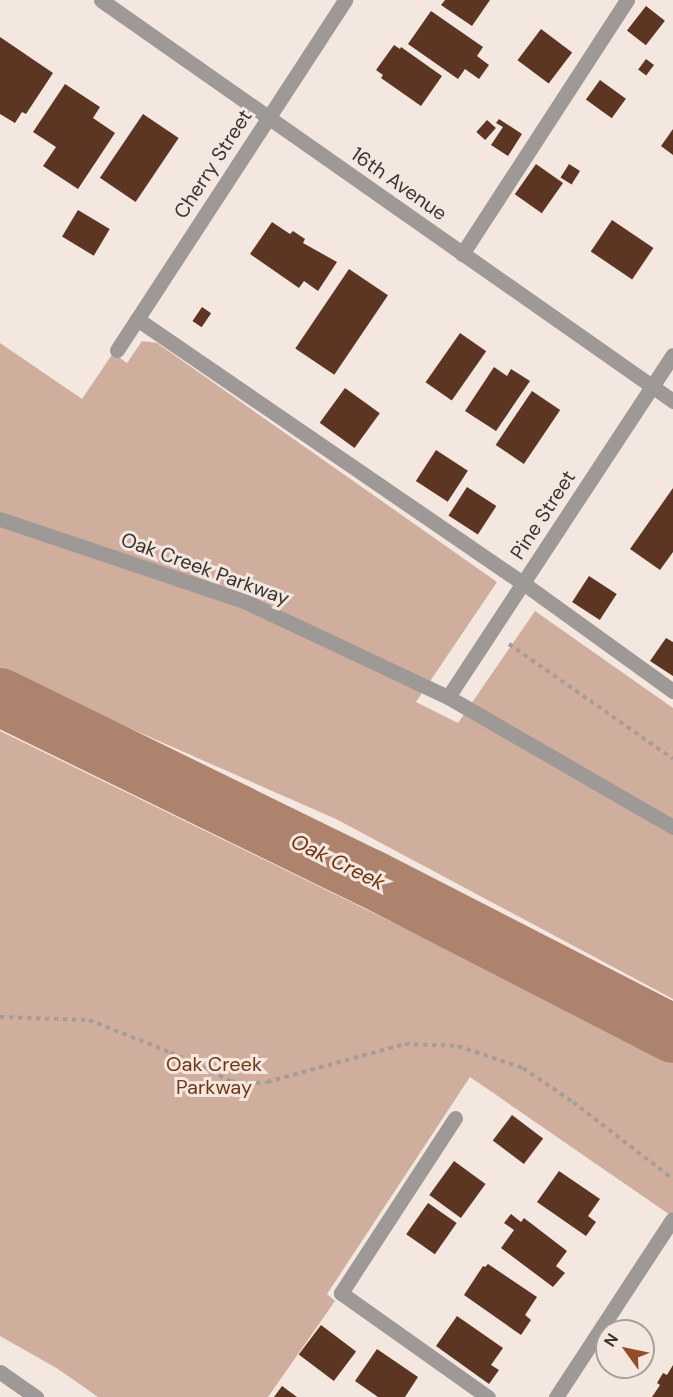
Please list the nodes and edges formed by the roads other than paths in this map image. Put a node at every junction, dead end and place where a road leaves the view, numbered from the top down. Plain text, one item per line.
1 (101, 0) edge
2 (345, 0) edge
3 (627, 0) edge
4 (268, 118) junction
5 (462, 254) junction
6 (137, 319) junction
7 (117, 350) dead end
8 (673, 355) edge
9 (652, 387) junction
10 (673, 401) edge
11 (0, 519) edge
12 (523, 583) junction
13 (673, 691) edge
14 (448, 697) junction
15 (673, 827) edge
16 (455, 1118) dead end
17 (672, 1220) edge
18 (1, 1376) edge
19 (36, 1397) edge
20 (488, 1397) edge
21 (556, 1397) edge

1 - 4 street, 16th Avenue
2 - 4 street, Cherry Street
3 - 5 street
4 - 5 street, 16th Avenue
4 - 6 street, Cherry Street
5 - 9 street, 16th Avenue
6 - 7 street, Cherry Street
6 - 12 street
8 - 9 street, Pine Street
9 - 10 street, 16th Avenue
9 - 12 street, Pine Street
11 - 14 street, Oak Creek Parkway
12 - 13 street
12 - 14 street, Pine Street
14 - 15 street, Oak Creek Parkway
16 - 20 street
17 - 21 street
18 - 19 street

